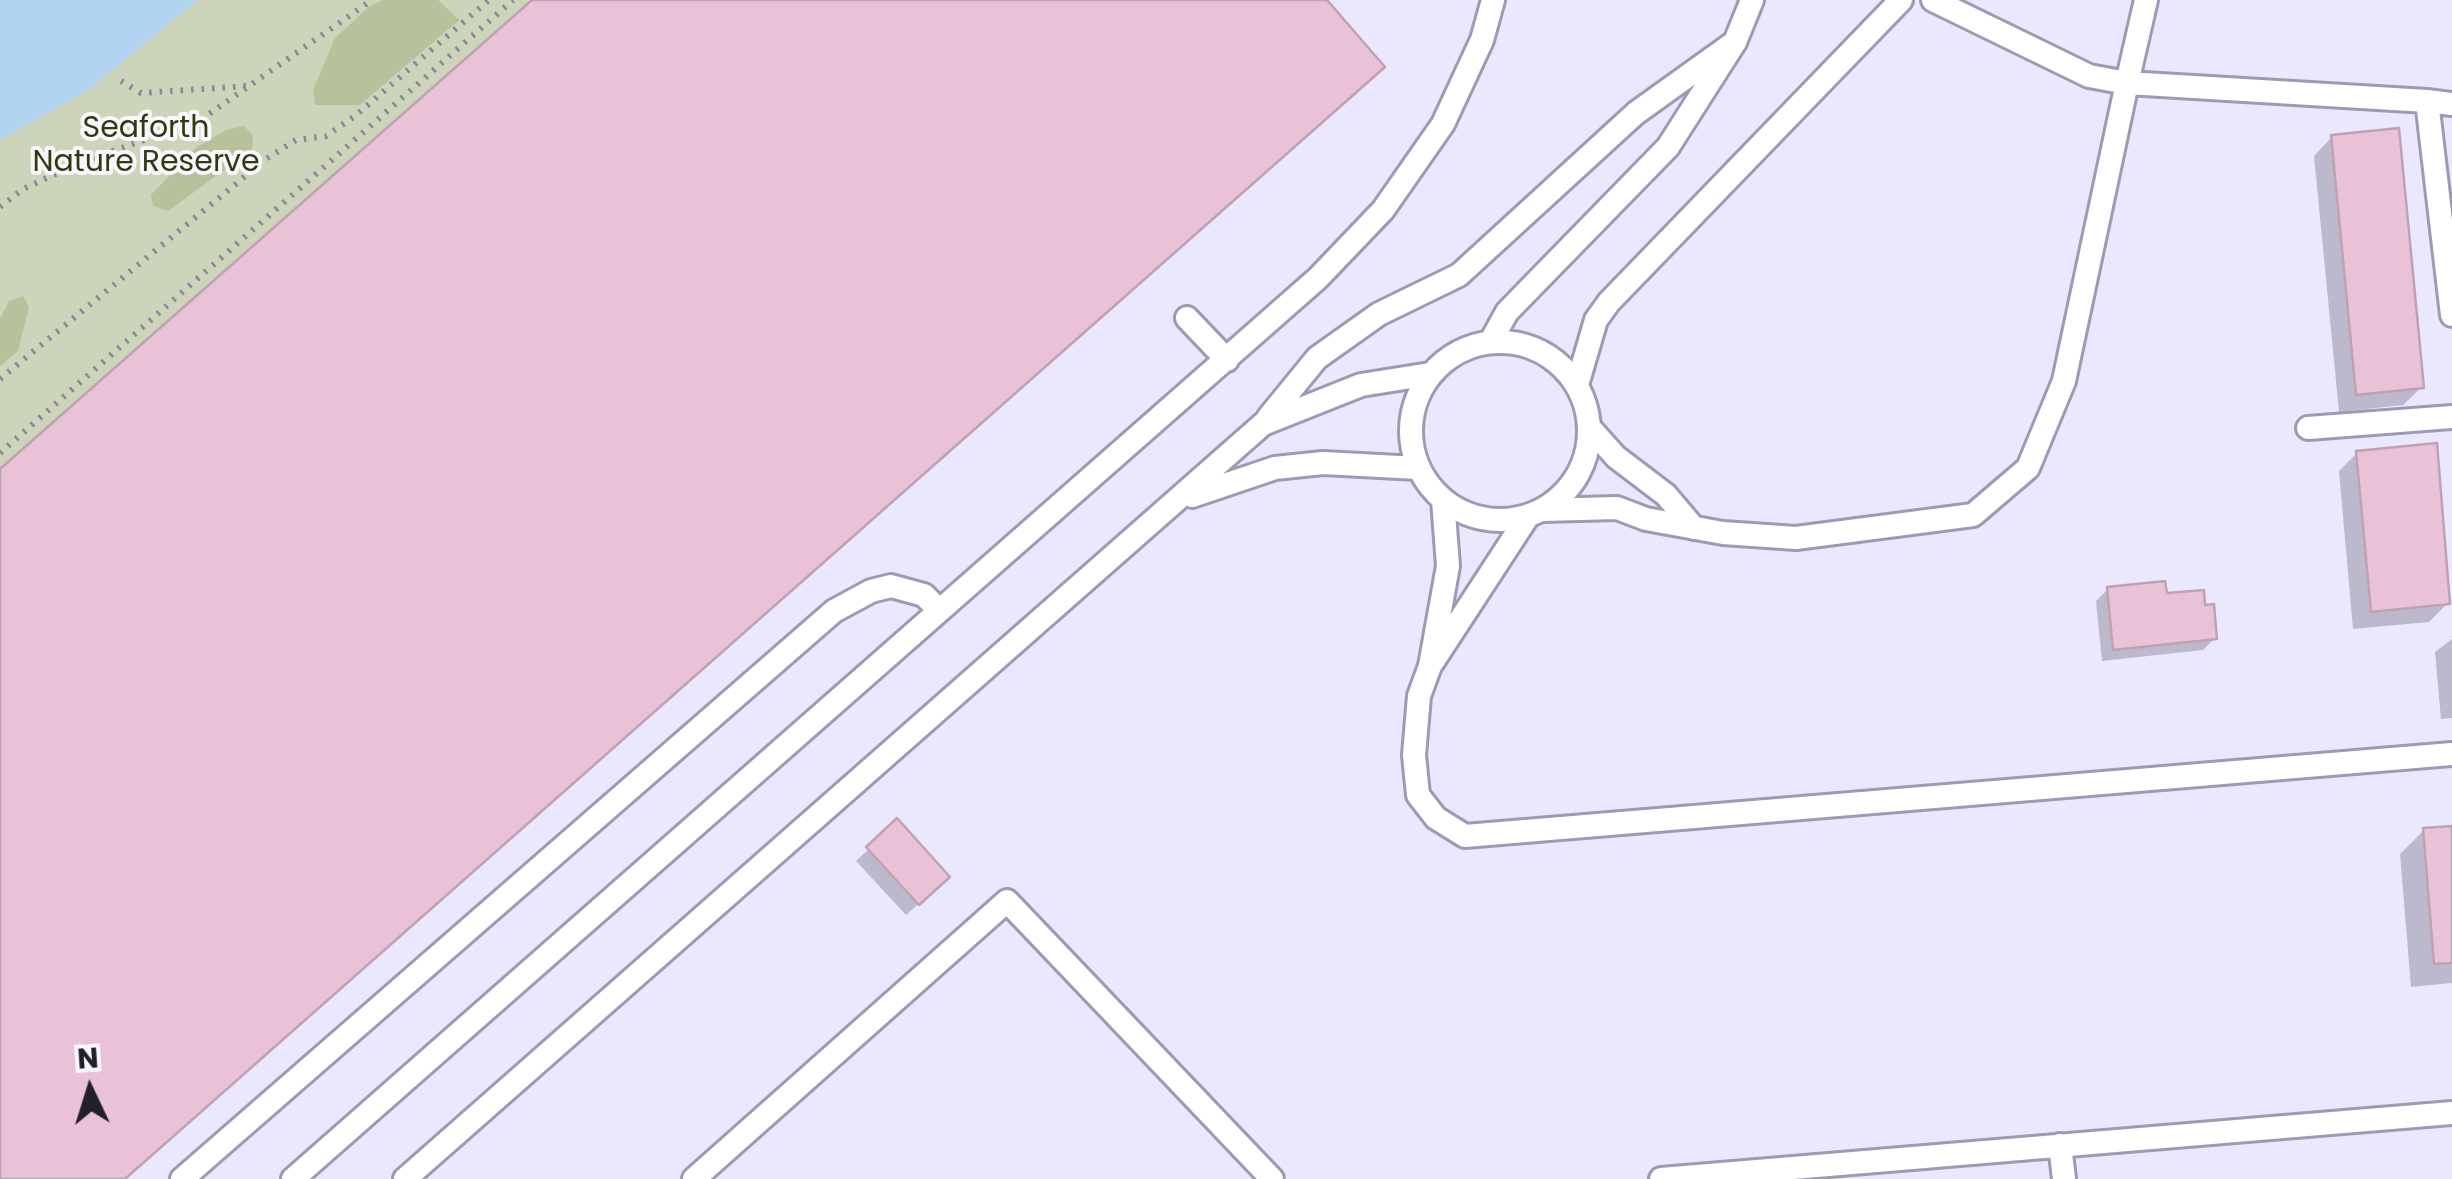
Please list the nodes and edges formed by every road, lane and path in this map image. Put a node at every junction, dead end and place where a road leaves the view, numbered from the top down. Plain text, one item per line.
1 (372, 0) edge
2 (490, 0) edge
3 (513, 0) edge
4 (1493, 0) edge
5 (1752, 0) edge
6 (1901, 0) edge
7 (1934, 0) edge
8 (2146, 0) edge
9 (500, 12) junction
10 (1735, 42) junction
11 (120, 81) dead end
12 (2127, 83) junction
13 (255, 85) junction
14 (2427, 101) junction
15 (2452, 104) edge
16 (0, 207) edge
17 (2452, 315) edge
18 (1187, 318) dead end
19 (1491, 341) junction
20 (1227, 360) junction
21 (1430, 374) junction
22 (0, 379) edge
23 (1577, 385) junction
24 (2452, 417) edge
25 (1263, 424) junction
26 (1590, 428) junction
27 (2308, 428) dead end
28 (0, 453) edge
29 (1418, 468) junction
30 (1443, 500) junction
31 (1174, 503) junction
32 (1536, 513) junction
33 (1694, 528) junction
34 (938, 609) junction
35 (1430, 666) junction
36 (2452, 754) edge
37 (2452, 1112) edge
38 (2060, 1145) junction
39 (182, 1179) edge
40 (293, 1179) edge
41 (405, 1179) edge
42 (694, 1179) edge
43 (1272, 1179) edge
44 (1661, 1179) edge
45 (2064, 1179) edge

1 - 13 path
2 - 9 path
2 - 22 path
3 - 9 path
4 - 20 lane
5 - 10 lane
6 - 23 lane
7 - 12 lane
8 - 12 lane
9 - 28 path
10 - 19 lane
10 - 25 lane
11 - 13 path
12 - 14 lane
12 - 33 lane
13 - 16 path
14 - 15 lane
14 - 17 lane
18 - 20 lane
19 - 21 lane
19 - 23 lane
20 - 34 lane
21 - 25 lane
21 - 29 lane
23 - 26 lane
24 - 27 lane
25 - 31 lane
26 - 32 lane
26 - 33 lane
29 - 30 lane
29 - 31 lane
30 - 32 lane
30 - 35 lane
31 - 41 lane
32 - 33 lane
32 - 35 lane
34 - 39 lane
34 - 40 lane
35 - 36 lane
37 - 38 lane
38 - 44 lane
38 - 45 lane
42 - 43 lane

